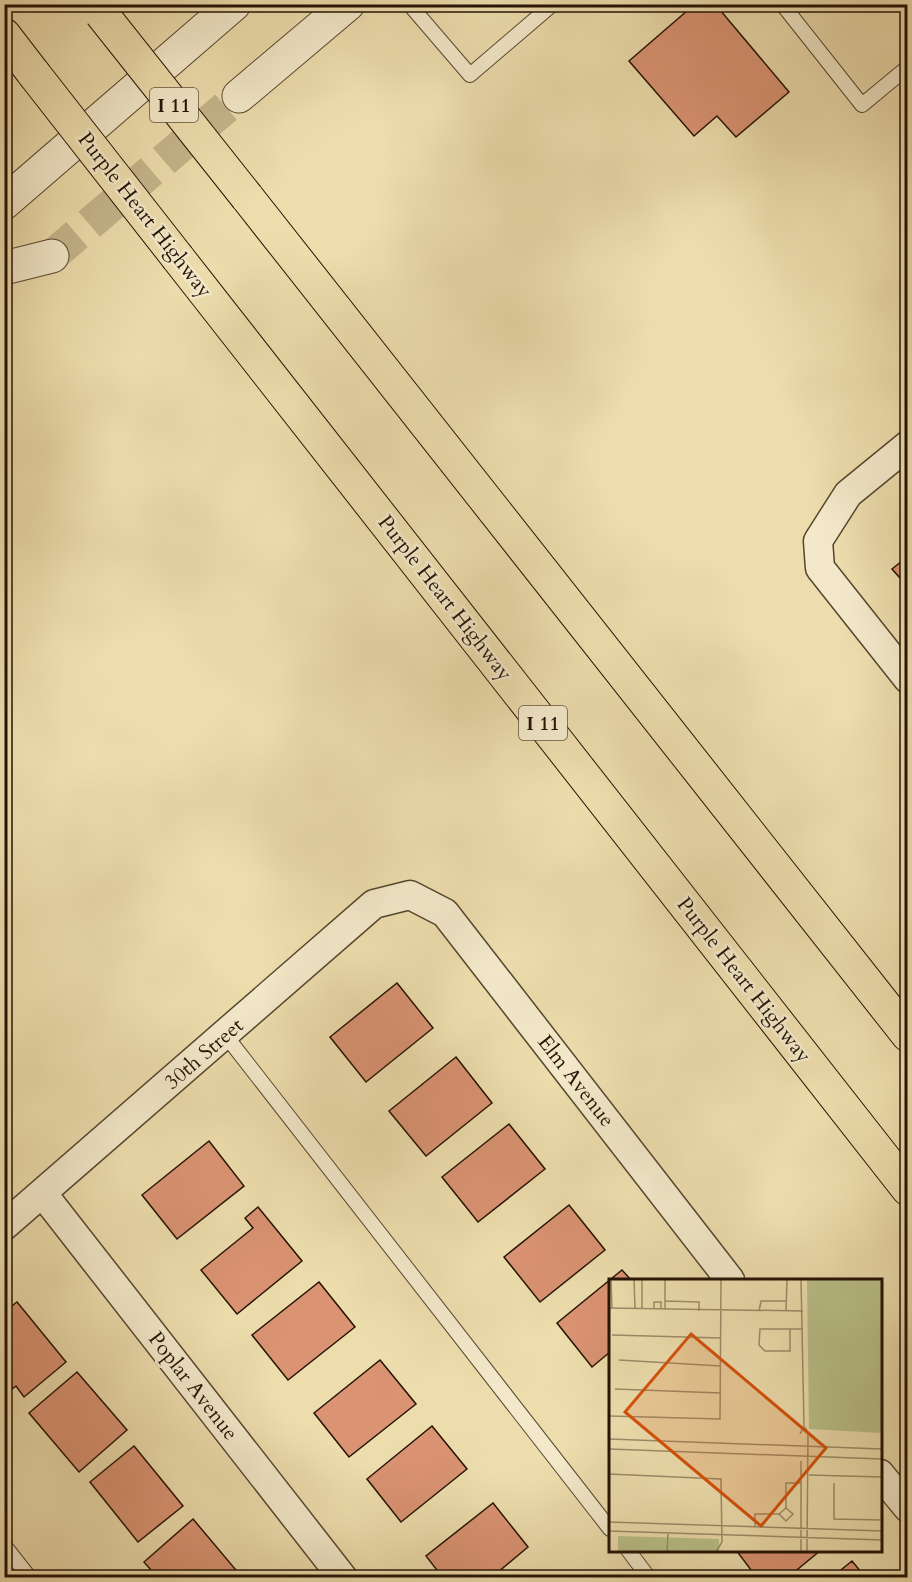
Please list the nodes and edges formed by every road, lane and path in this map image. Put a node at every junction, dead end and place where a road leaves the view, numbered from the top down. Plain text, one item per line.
1 (234, 4) edge
2 (348, 4) edge
3 (409, 4) edge
4 (553, 4) edge
5 (782, 4) edge
6 (98, 9) edge
7 (4, 35) edge
8 (908, 67) edge
9 (238, 96) tunnel mouth
10 (4, 203) edge
11 (52, 256) tunnel mouth
12 (4, 268) edge
13 (908, 446) edge
14 (908, 679) edge
15 (410, 895) joint
16 (908, 1035) edge
17 (226, 1036) junction
18 (908, 1189) edge
19 (43, 1194) junction
20 (4, 1226) edge
21 (728, 1279) edge
22 (882, 1476) edge
23 (908, 1508) edge
24 (609, 1528) edge
25 (4, 1545) edge
26 (629, 1552) edge
27 (30, 1578) edge
28 (344, 1578) edge
29 (649, 1578) edge

1 - 10 street
2 - 9 street
3 - 4 lane
5 - 8 lane
6 - 16 highway, I 11, bridge
7 - 18 highway, Purple Heart Highway / I 11, bridge
11 - 12 street
13 - 14 street
15 - 17 street, 30th Street
15 - 21 street, Elm Avenue
17 - 19 street, 30th Street
17 - 24 lane
19 - 20 street, 30th Street
19 - 28 street, Poplar Avenue
22 - 23 street
25 - 27 lane
26 - 29 lane

